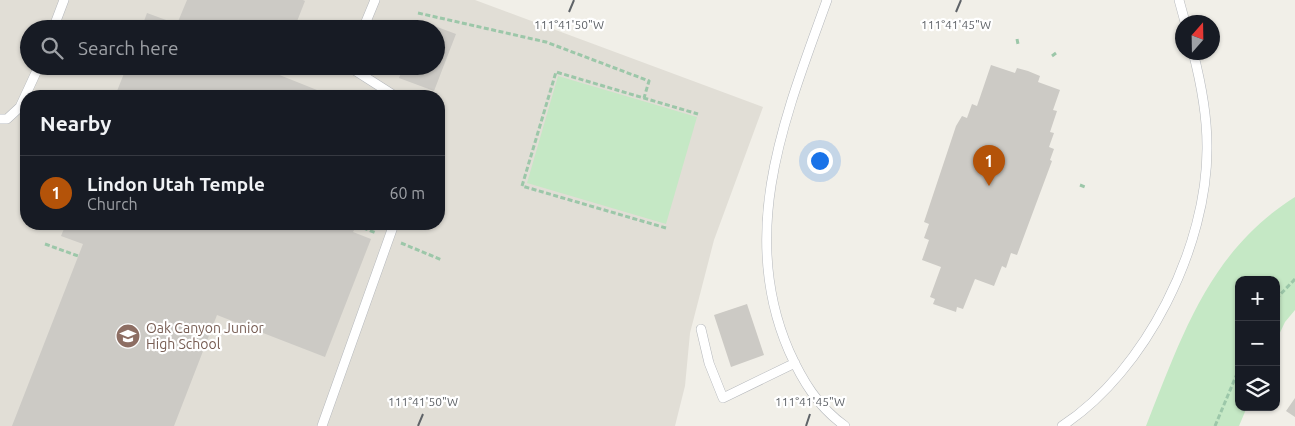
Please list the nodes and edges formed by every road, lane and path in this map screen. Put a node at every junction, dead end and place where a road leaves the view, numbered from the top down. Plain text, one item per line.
1 (64, 0) edge
2 (375, 0) edge
3 (827, 0) edge
4 (1179, 0) edge
5 (418, 13) dead end
6 (1183, 15) edge
7 (56, 20) edge
8 (367, 20) edge
9 (1017, 39) dead end
10 (1018, 44) dead end
11 (1056, 53) dead end
12 (1052, 56) dead end
13 (1194, 60) edge
14 (35, 75) edge
15 (362, 75) edge
16 (28, 90) edge
17 (386, 90) edge
18 (644, 98) junction
19 (20, 107) edge
20 (698, 114) dead end
21 (0, 119) edge
22 (666, 228) dead end
23 (392, 230) edge
24 (44, 244) dead end
25 (78, 256) dead end
26 (1295, 278) edge
27 (1280, 295) edge
28 (701, 329) dead end
29 (794, 364) junction
30 (1235, 378) edge
31 (322, 426) edge
32 (844, 426) edge
33 (1062, 426) edge
34 (1215, 426) edge

1 - 7 lane
2 - 8 lane
3 - 29 lane
4 - 6 lane
5 - 18 path
9 - 10 path
11 - 12 path
13 - 33 lane
14 - 16 lane
15 - 17 lane
18 - 20 path
18 - 22 path
19 - 21 lane
23 - 31 lane
24 - 25 path
26 - 27 path
28 - 29 lane
29 - 32 lane
30 - 34 path

